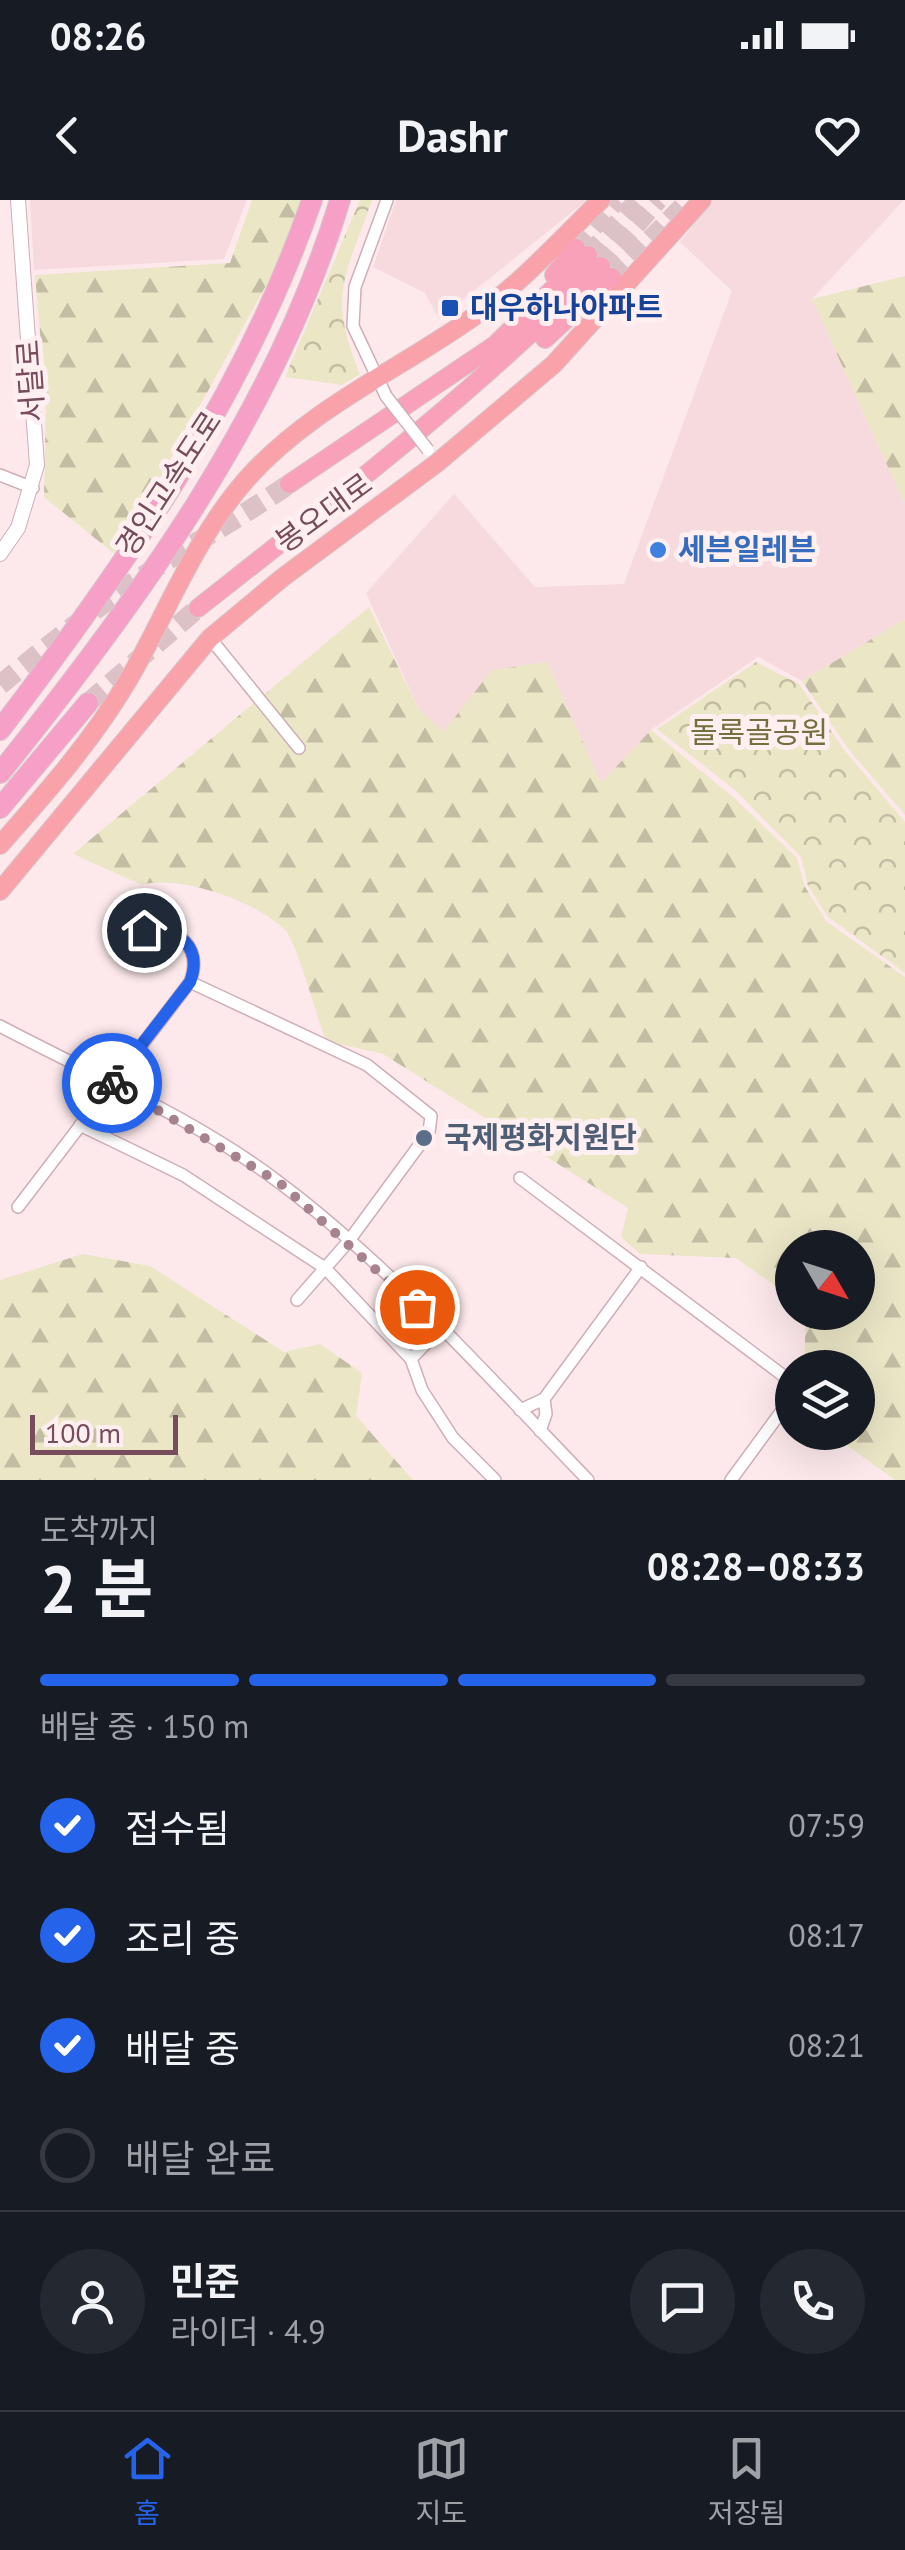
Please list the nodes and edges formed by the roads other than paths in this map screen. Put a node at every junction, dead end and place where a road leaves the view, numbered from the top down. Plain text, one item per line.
1 (18, 200) edge
2 (312, 200) edge
3 (340, 200) edge
4 (387, 200) edge
5 (601, 200) edge
6 (702, 200) edge
7 (378, 378) junction
8 (432, 457) junction
9 (0, 475) edge
10 (289, 484) tunnel mouth
11 (32, 488) junction
12 (0, 554) edge
13 (198, 608) tunnel mouth
14 (210, 638) junction
15 (88, 703) tunnel mouth
16 (0, 730) edge
17 (299, 748) dead end
18 (0, 773) edge
19 (0, 808) edge
20 (0, 846) edge
21 (0, 891) edge
22 (144, 930) dead end
23 (190, 982) junction
24 (0, 1026) edge
25 (111, 1085) junction
26 (80, 1125) junction
27 (520, 1178) dead end
28 (18, 1207) dead end
29 (348, 1242) junction
30 (325, 1268) junction
31 (641, 1268) junction
32 (297, 1300) dead end
33 (440, 1329) junction
34 (411, 1359) junction
35 (544, 1398) junction
36 (520, 1410) junction
37 (540, 1431) junction
38 (495, 1480) edge
39 (588, 1480) edge
40 (731, 1480) edge

1 - 11 street, 서달로
2 - 16 highway, 경인고속도로
3 - 18 highway, 경인고속도로
4 - 7 street
5 - 7 main road
6 - 8 main road, 봉오대로
7 - 8 street, bridge
7 - 20 main road
8 - 14 main road, 봉오대로
9 - 11 street
10 - 13 highway, 봉오대로
11 - 12 street, 서달로
14 - 17 street
14 - 21 main road, 봉오대로
15 - 19 highway
22 - 23 street
23 - 25 street
23 - 29 street
24 - 25 street
25 - 26 street
25 - 29 street
26 - 28 street
26 - 30 street
27 - 31 street
29 - 30 street
29 - 33 street
30 - 32 street
30 - 34 street
31 - 35 street
31 - 40 street
33 - 34 street
33 - 36 street
34 - 38 street
35 - 36 street
35 - 37 street
36 - 37 street
37 - 39 street

